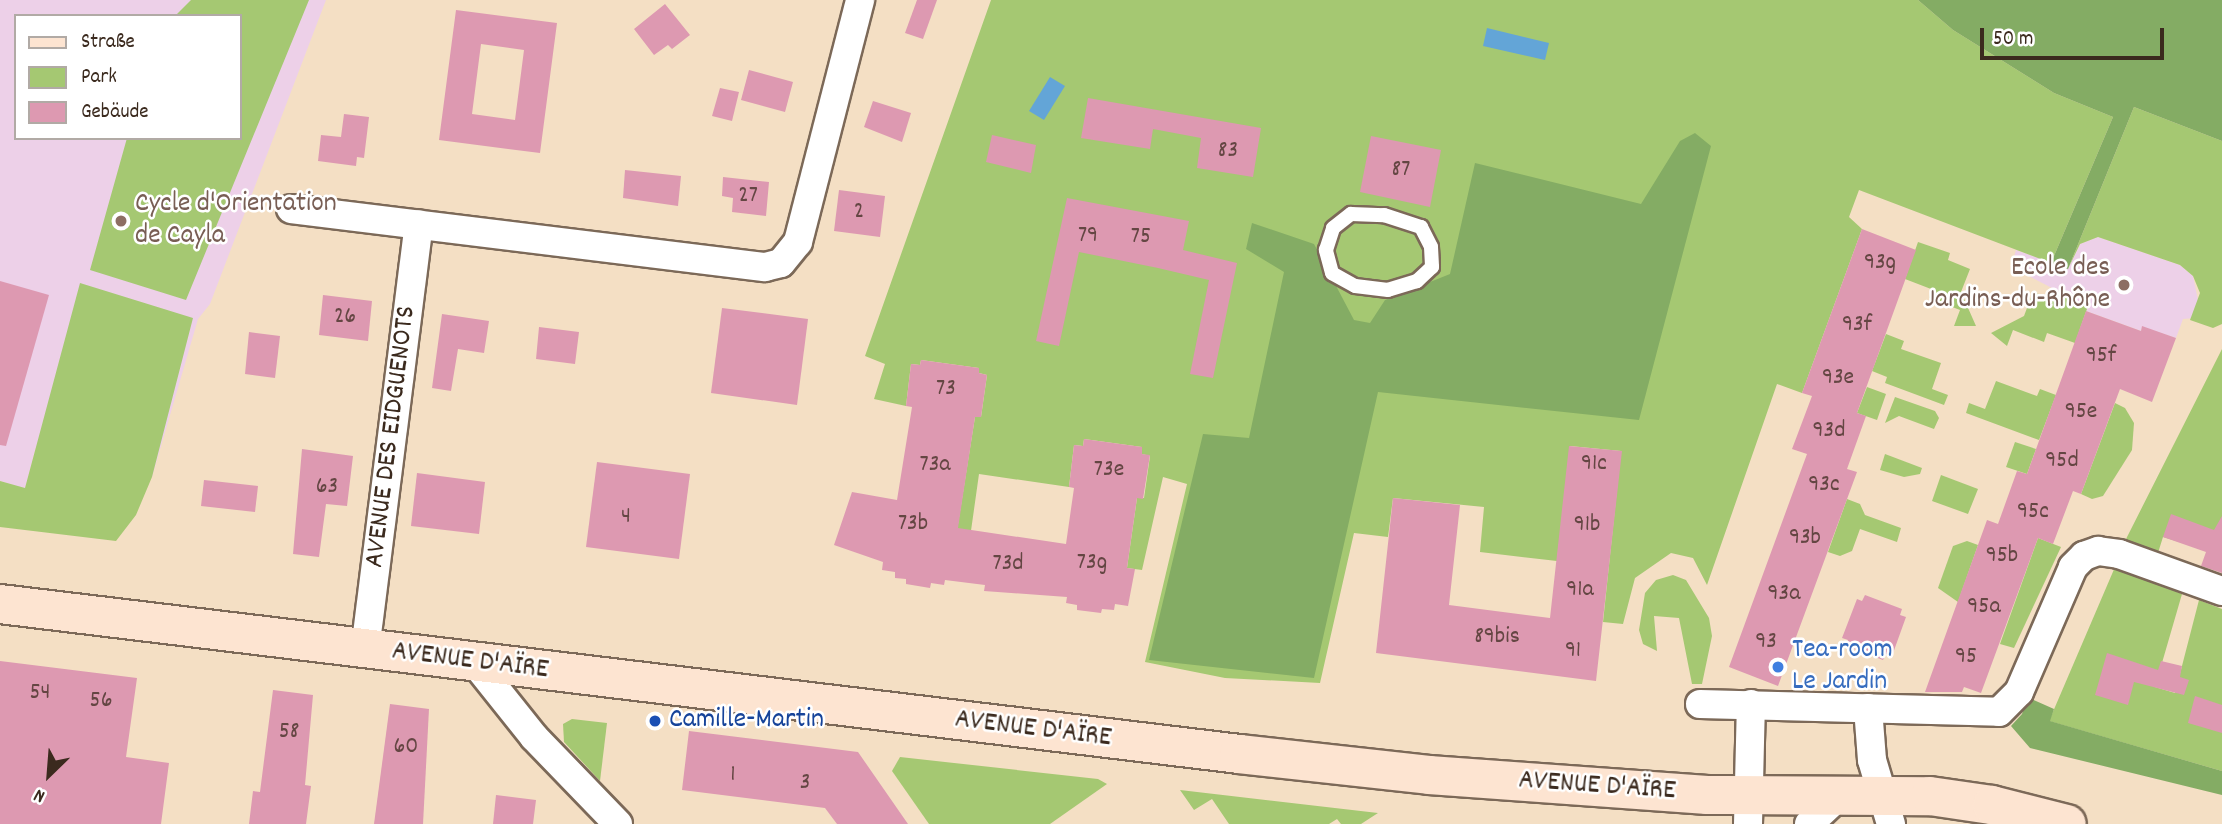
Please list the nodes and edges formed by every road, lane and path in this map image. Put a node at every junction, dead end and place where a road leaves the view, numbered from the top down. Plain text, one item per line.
1 (860, 0) edge
2 (291, 208) dead end
3 (419, 224) junction
4 (1332, 273) joint
5 (2222, 591) edge
6 (0, 604) edge
7 (365, 650) junction
8 (475, 663) junction
9 (1700, 704) dead end
10 (1751, 704) junction
11 (1868, 708) junction
12 (1840, 795) junction
13 (1749, 810) edge
14 (1887, 810) edge
15 (618, 824) edge
16 (1809, 824) edge
17 (2067, 824) edge

1 - 3 street
2 - 3 street
3 - 7 street, AVENUE DES EIDGUENOTS
4 - 4 lane
5 - 11 street
6 - 7 main road, AVENUE D'AÏRE
7 - 8 main road, AVENUE D'AÏRE
8 - 13 main road, AVENUE D'AÏRE
8 - 15 street
9 - 10 street
10 - 11 street
10 - 13 street
11 - 14 street
12 - 13 main road, AVENUE D'AÏRE
12 - 14 main road, AVENUE D'AÏRE
12 - 16 street
14 - 17 main road, AVENUE D'AÏRE

